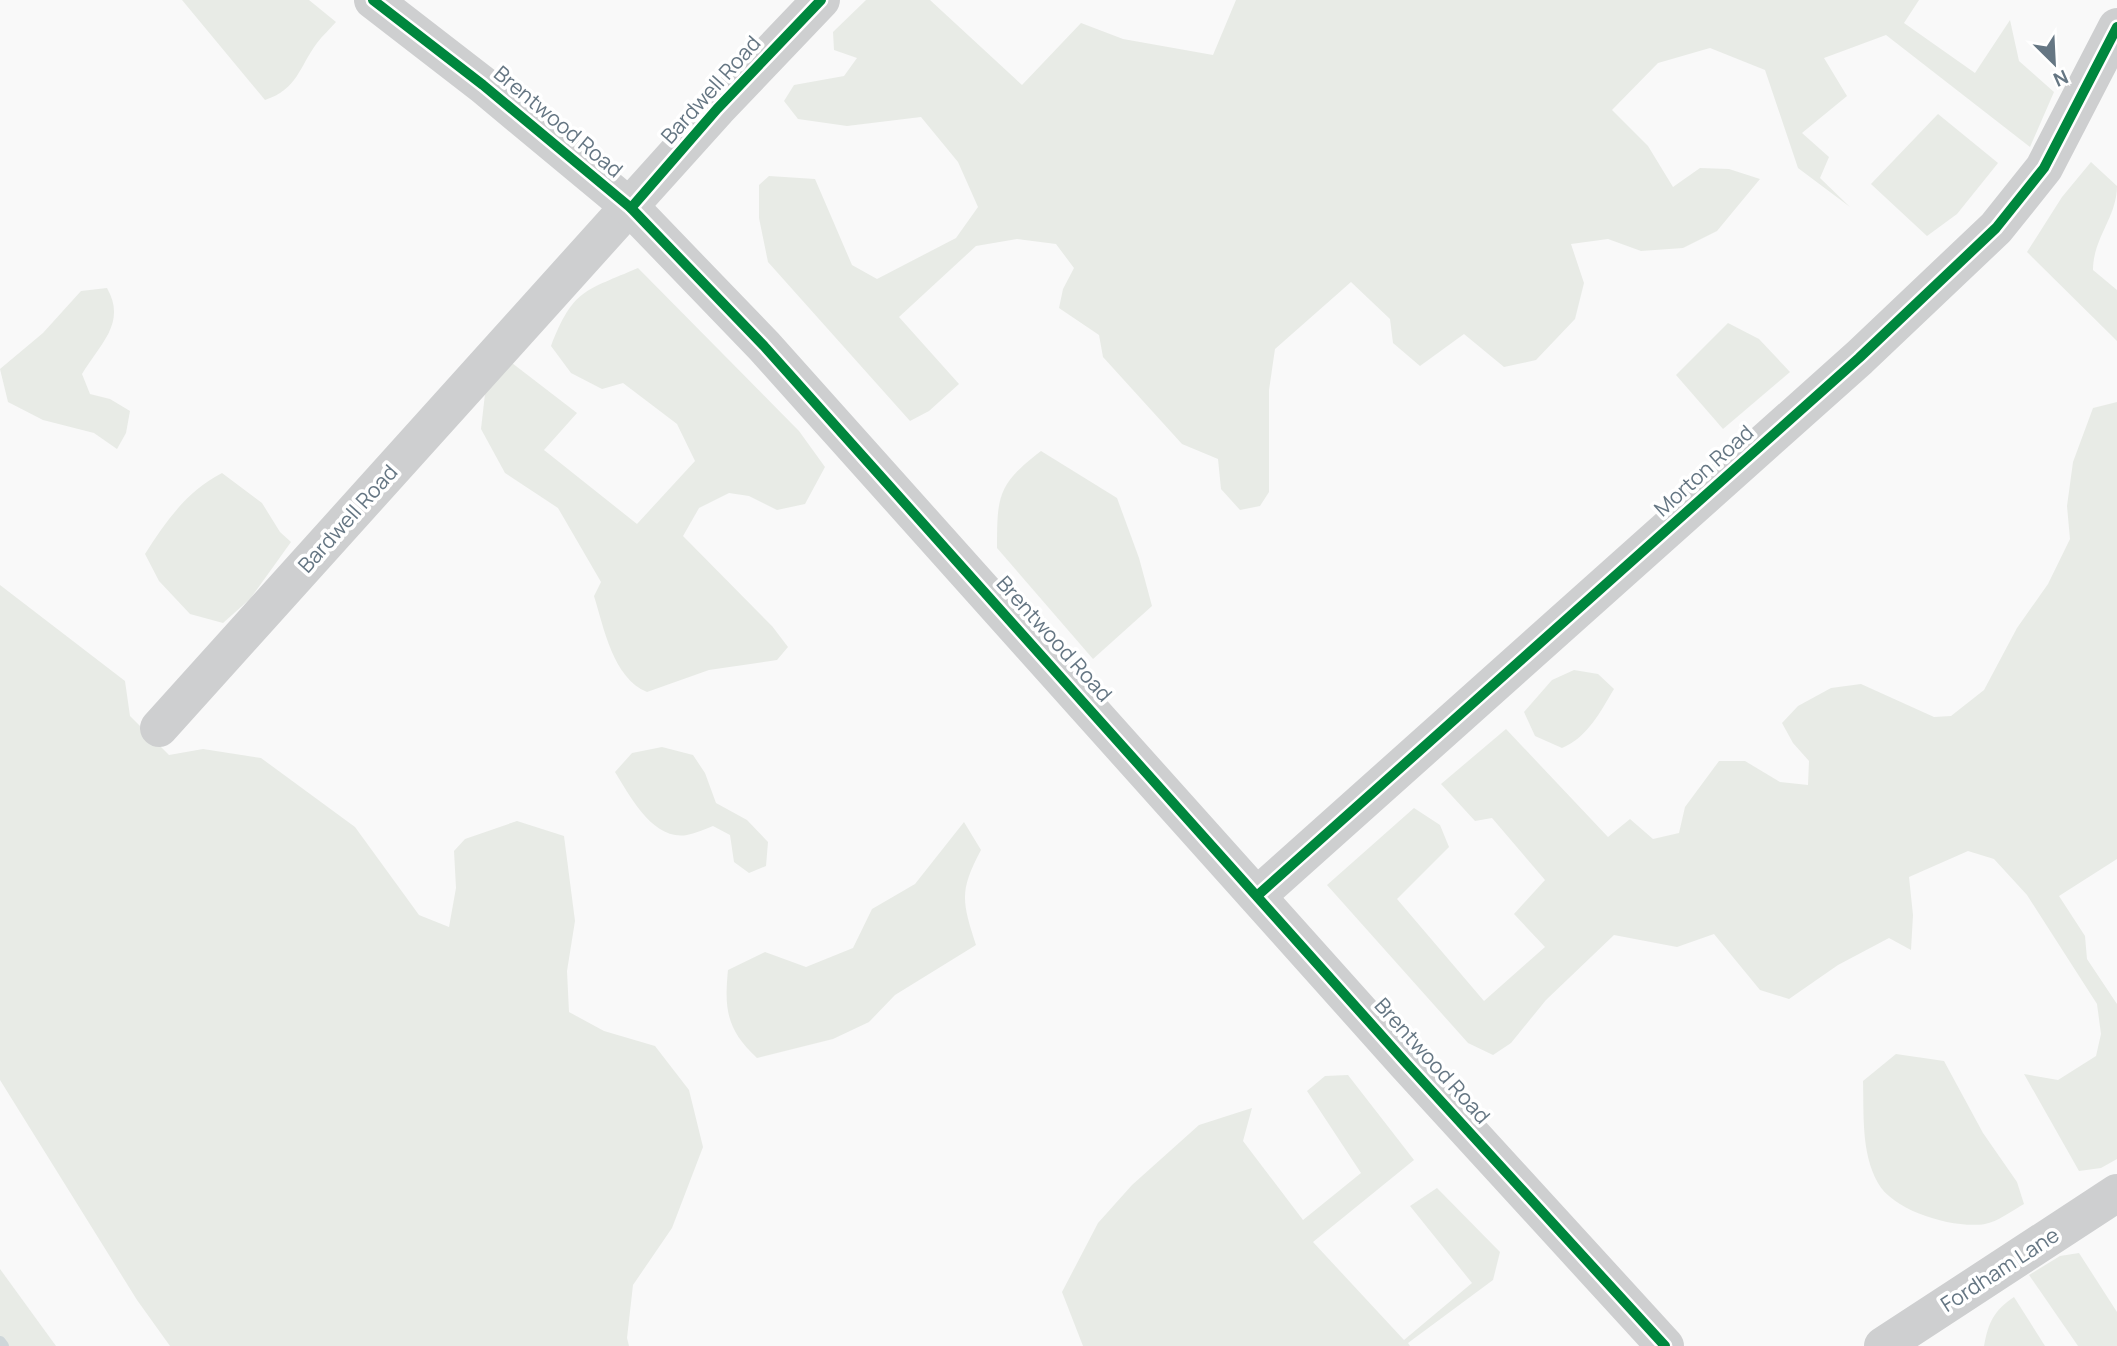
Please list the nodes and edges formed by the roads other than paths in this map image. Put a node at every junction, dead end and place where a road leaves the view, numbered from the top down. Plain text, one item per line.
1 (373, 0) edge
2 (821, 0) edge
3 (2117, 27) edge
4 (631, 208) junction
5 (159, 728) dead end
6 (1258, 895) junction
7 (2117, 1194) edge
8 (1665, 1346) edge
9 (1883, 1346) edge

1 - 4 street, Brentwood Road
2 - 4 street, Bardwell Road
3 - 6 street, Morton Road
4 - 5 street, Bardwell Road
4 - 6 street, Brentwood Road
6 - 8 street, Brentwood Road
7 - 9 street, Fordham Lane

